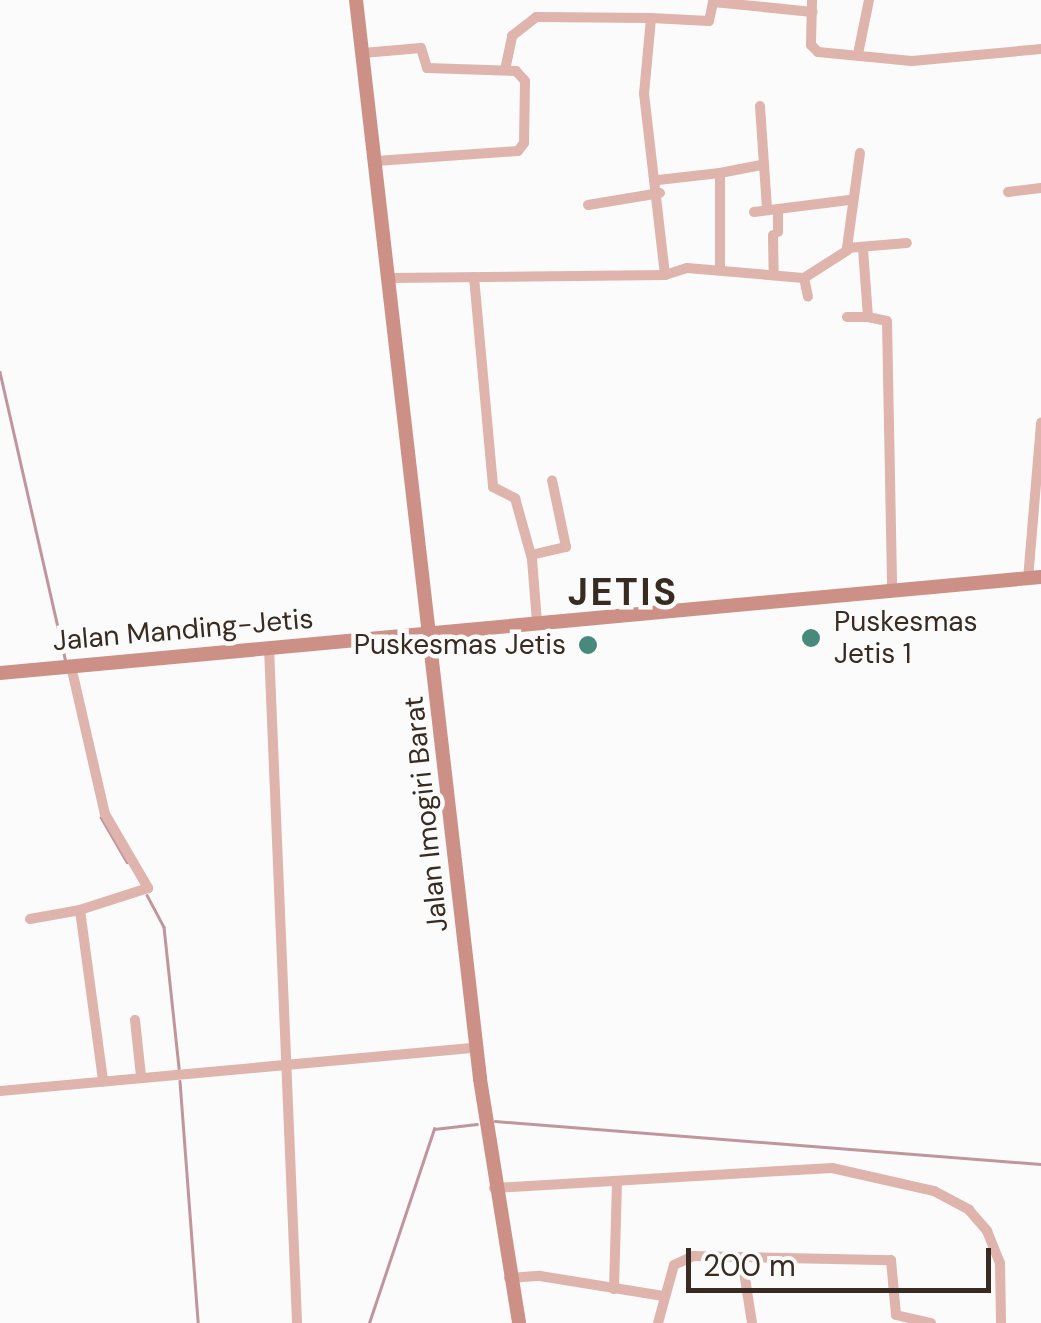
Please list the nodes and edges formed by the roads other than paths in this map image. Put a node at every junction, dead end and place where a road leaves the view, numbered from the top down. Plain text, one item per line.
1 (356, 0) edge
2 (869, 0) edge
3 (813, 6) edge
4 (651, 18) junction
5 (1041, 48) edge
6 (362, 53) junction
7 (858, 54) junction
8 (504, 70) junction
9 (760, 106) dead end
10 (860, 153) dead end
11 (376, 161) junction
12 (761, 165) junction
13 (720, 173) junction
14 (658, 180) junction
15 (1041, 188) edge
16 (1008, 192) dead end
17 (660, 193) junction
18 (849, 200) junction
19 (588, 206) dead end
20 (773, 209) junction
21 (754, 212) dead end
22 (907, 242) dead end
23 (863, 248) junction
24 (848, 250) junction
25 (720, 269) junction
26 (774, 274) junction
27 (666, 275) junction
28 (474, 277) junction
29 (390, 278) junction
30 (804, 278) junction
31 (808, 297) dead end
32 (868, 316) junction
33 (846, 317) dead end
34 (1041, 423) edge
35 (552, 480) dead end
36 (531, 555) junction
37 (1034, 578) edge
38 (892, 590) junction
39 (537, 622) junction
40 (430, 631) junction
41 (270, 648) junction
42 (68, 666) junction
43 (0, 673) edge
44 (80, 910) junction
45 (30, 919) dead end
46 (135, 1020) dead end
47 (477, 1048) junction
48 (285, 1066) junction
49 (141, 1076) junction
50 (103, 1081) junction
51 (0, 1091) edge
52 (618, 1184) junction
53 (493, 1188) junction
54 (742, 1260) junction
55 (508, 1278) junction
56 (614, 1289) junction
57 (663, 1296) junction
58 (297, 1323) edge
59 (519, 1323) edge
60 (658, 1323) edge
61 (752, 1323) edge
62 (931, 1323) edge
63 (1001, 1323) edge

1 - 6 main road, Jalan Imogiri Barat
2 - 7 street
3 - 4 street
3 - 7 street
4 - 8 street
4 - 14 street
5 - 7 street
6 - 8 street
6 - 11 main road, Jalan Imogiri Barat
8 - 11 street
9 - 12 street
10 - 18 street
11 - 29 main road, Jalan Imogiri Barat
12 - 13 street
12 - 20 street
13 - 14 street
13 - 25 street
14 - 17 street
15 - 16 street
17 - 19 street
17 - 27 street
18 - 20 street
18 - 24 street
20 - 21 street
20 - 26 street
22 - 23 street
23 - 24 street
23 - 32 street
24 - 30 street
25 - 26 street
25 - 27 street
26 - 30 street
27 - 28 street
28 - 29 street
28 - 36 street
29 - 40 main road, Jalan Imogiri Barat
30 - 31 street
32 - 33 street
32 - 38 street
34 - 37 street
35 - 36 street
36 - 39 street
37 - 38 main road, Jalan Manding-Jetis
38 - 39 main road, Jalan Manding-Jetis
39 - 40 main road, Jalan Manding-Jetis
40 - 41 main road, Jalan Manding-Jetis
40 - 47 main road, Jalan Imogiri Barat
41 - 42 main road, Jalan Manding-Jetis
41 - 48 street
42 - 43 main road, Jalan Manding-Jetis
42 - 44 street
44 - 45 street
44 - 50 street
46 - 49 street
47 - 48 street
47 - 53 main road, Jalan Imogiri Barat
48 - 49 street
48 - 58 street
49 - 50 street
50 - 51 street
52 - 53 street
52 - 56 street
52 - 63 street
53 - 55 main road, Jalan Imogiri Barat
54 - 57 street
54 - 61 street
54 - 62 street
55 - 56 street
55 - 59 main road, Jalan Imogiri Barat
56 - 57 street
57 - 60 street

